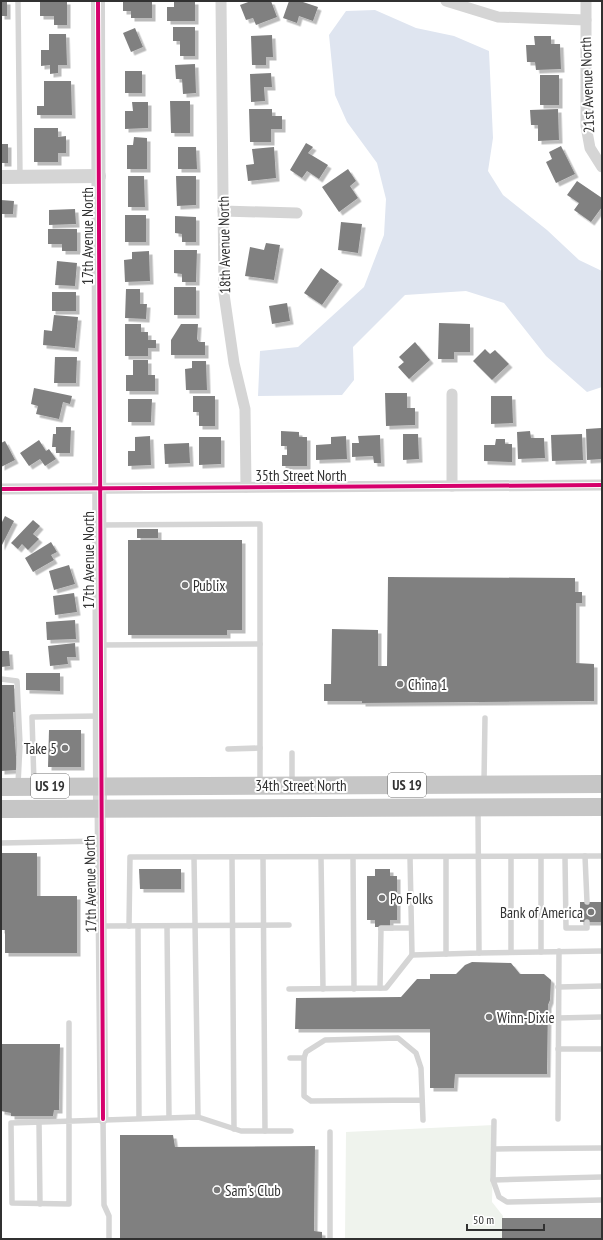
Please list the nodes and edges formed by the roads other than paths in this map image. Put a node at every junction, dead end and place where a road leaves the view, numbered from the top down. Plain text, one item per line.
1 (18, 1) edge
2 (98, 1) edge
3 (221, 1) edge
4 (446, 1) edge
5 (586, 1) edge
6 (465, 4) edge
7 (586, 20) junction
8 (601, 166) edge
9 (99, 176) junction
10 (1, 177) edge
11 (20, 177) junction
12 (223, 212) junction
13 (297, 213) dead end
14 (452, 394) dead end
15 (602, 485) edge
16 (452, 486) junction
17 (246, 487) junction
18 (1, 489) edge
19 (99, 489) junction
20 (99, 525) junction
21 (260, 644) junction
22 (100, 645) junction
23 (1, 679) edge
24 (101, 716) junction
25 (485, 718) dead end
26 (260, 748) junction
27 (228, 749) dead end
28 (292, 753) dead end
29 (484, 784) junction
30 (602, 784) edge
31 (260, 785) junction
32 (292, 785) junction
33 (100, 786) junction
34 (18, 787) edge
35 (602, 807) edge
36 (478, 808) junction
37 (1, 809) edge
38 (100, 809) junction
39 (101, 841) junction
40 (1, 843) edge
41 (541, 856) junction
42 (565, 856) junction
43 (585, 856) junction
44 (602, 856) edge
45 (194, 857) junction
46 (232, 857) junction
47 (410, 857) junction
48 (446, 857) junction
49 (479, 857) junction
50 (510, 857) junction
51 (263, 858) junction
52 (321, 858) junction
53 (353, 858) junction
54 (586, 902) dead end
55 (587, 922) dead end
56 (289, 925) dead end
57 (102, 926) junction
58 (129, 926) junction
59 (138, 926) junction
60 (167, 926) junction
61 (196, 926) junction
62 (233, 926) junction
63 (264, 926) junction
64 (412, 928) junction
65 (602, 951) edge
66 (511, 952) junction
67 (541, 952) junction
68 (559, 952) junction
69 (479, 953) junction
70 (446, 954) junction
71 (412, 955) junction
72 (558, 986) junction
73 (602, 986) edge
74 (380, 988) junction
75 (289, 989) dead end
76 (323, 989) junction
77 (354, 989) junction
78 (602, 1017) edge
79 (558, 1018) junction
80 (69, 1023) dead end
81 (558, 1049) junction
82 (602, 1049) edge
83 (290, 1058) dead end
84 (304, 1058) junction
85 (421, 1100) junction
86 (169, 1117) junction
87 (198, 1117) junction
88 (139, 1118) junction
89 (103, 1119) junction
90 (558, 1119) dead end
91 (423, 1120) dead end
92 (70, 1121) junction
93 (494, 1121) dead end
94 (39, 1122) junction
95 (234, 1129) junction
96 (265, 1131) junction
97 (291, 1131) dead end
98 (330, 1132) dead end
99 (602, 1148) edge
100 (494, 1149) junction
101 (602, 1177) edge
102 (493, 1180) junction
103 (602, 1200) edge
104 (40, 1204) junction
105 (109, 1239) edge
106 (330, 1239) edge

1 - 11 lane
2 - 9 street, 17th Avenue North
3 - 12 street, 18th Avenue North
4 - 6 street
5 - 7 street, 21st Avenue North
6 - 7 street
7 - 8 street, 21st Avenue North
9 - 11 street
9 - 19 street, 17th Avenue North
10 - 11 street
12 - 13 street
12 - 17 street, 18th Avenue North
14 - 16 street
15 - 16 street, 35th Street North
16 - 17 street, 35th Street North
17 - 19 street, 35th Street North
18 - 19 street, 35th Street North
19 - 20 street, 17th Avenue North
20 - 21 lane
20 - 22 street, 17th Avenue North
21 - 22 lane
21 - 26 lane
22 - 24 street, 17th Avenue North
23 - 34 lane
24 - 33 street, 17th Avenue North
24 - 34 lane
25 - 29 lane
26 - 27 lane
26 - 31 lane
28 - 32 lane
29 - 30 highway, 34th Street North / US 19
29 - 32 highway, 34th Street North / US 19
29 - 36 highway
31 - 32 highway, 34th Street North / US 19
31 - 33 highway, 34th Street North / US 19
33 - 34 highway, 34th Street North / US 19
33 - 38 street, 17th Avenue North
35 - 36 highway, 34th Street North / US 19
36 - 38 highway, 34th Street North / US 19
36 - 49 lane
37 - 38 highway, 34th Street North / US 19
38 - 39 street, 17th Avenue North
39 - 40 lane
39 - 57 street, 17th Avenue North
41 - 42 lane
41 - 50 lane
41 - 67 lane
42 - 43 lane
42 - 55 lane
43 - 44 lane
43 - 54 lane
45 - 46 lane
45 - 58 lane
45 - 61 lane
46 - 51 lane
46 - 62 lane
47 - 48 lane
47 - 53 lane
47 - 64 lane
48 - 49 lane
48 - 70 lane
49 - 50 lane
49 - 69 lane
50 - 66 lane
51 - 52 lane
51 - 63 lane
52 - 53 lane
52 - 76 lane
53 - 77 lane
56 - 63 lane
57 - 58 lane
57 - 89 street, 17th Avenue North
58 - 59 lane
59 - 60 lane
59 - 88 lane
60 - 61 lane
60 - 86 lane
61 - 62 lane
61 - 87 lane
62 - 63 lane
62 - 95 lane
63 - 96 lane
64 - 71 lane
64 - 74 lane
65 - 68 lane
66 - 67 lane
66 - 69 lane
67 - 68 lane
68 - 72 lane
69 - 70 lane
70 - 71 lane
71 - 74 lane
72 - 73 lane
72 - 79 lane
74 - 77 lane
75 - 76 lane
76 - 77 lane
78 - 79 lane
79 - 81 lane
80 - 92 lane
81 - 82 lane
81 - 90 lane
83 - 84 lane
84 - 85 lane
84 - 85 lane
85 - 91 lane
86 - 87 lane
86 - 88 lane
87 - 95 lane
88 - 89 lane
89 - 92 lane
89 - 105 lane
92 - 94 lane
92 - 104 lane
93 - 100 lane
94 - 104 lane
94 - 104 lane
95 - 96 lane
96 - 97 lane
98 - 106 lane
99 - 100 lane
100 - 102 lane
101 - 102 lane
102 - 103 lane

